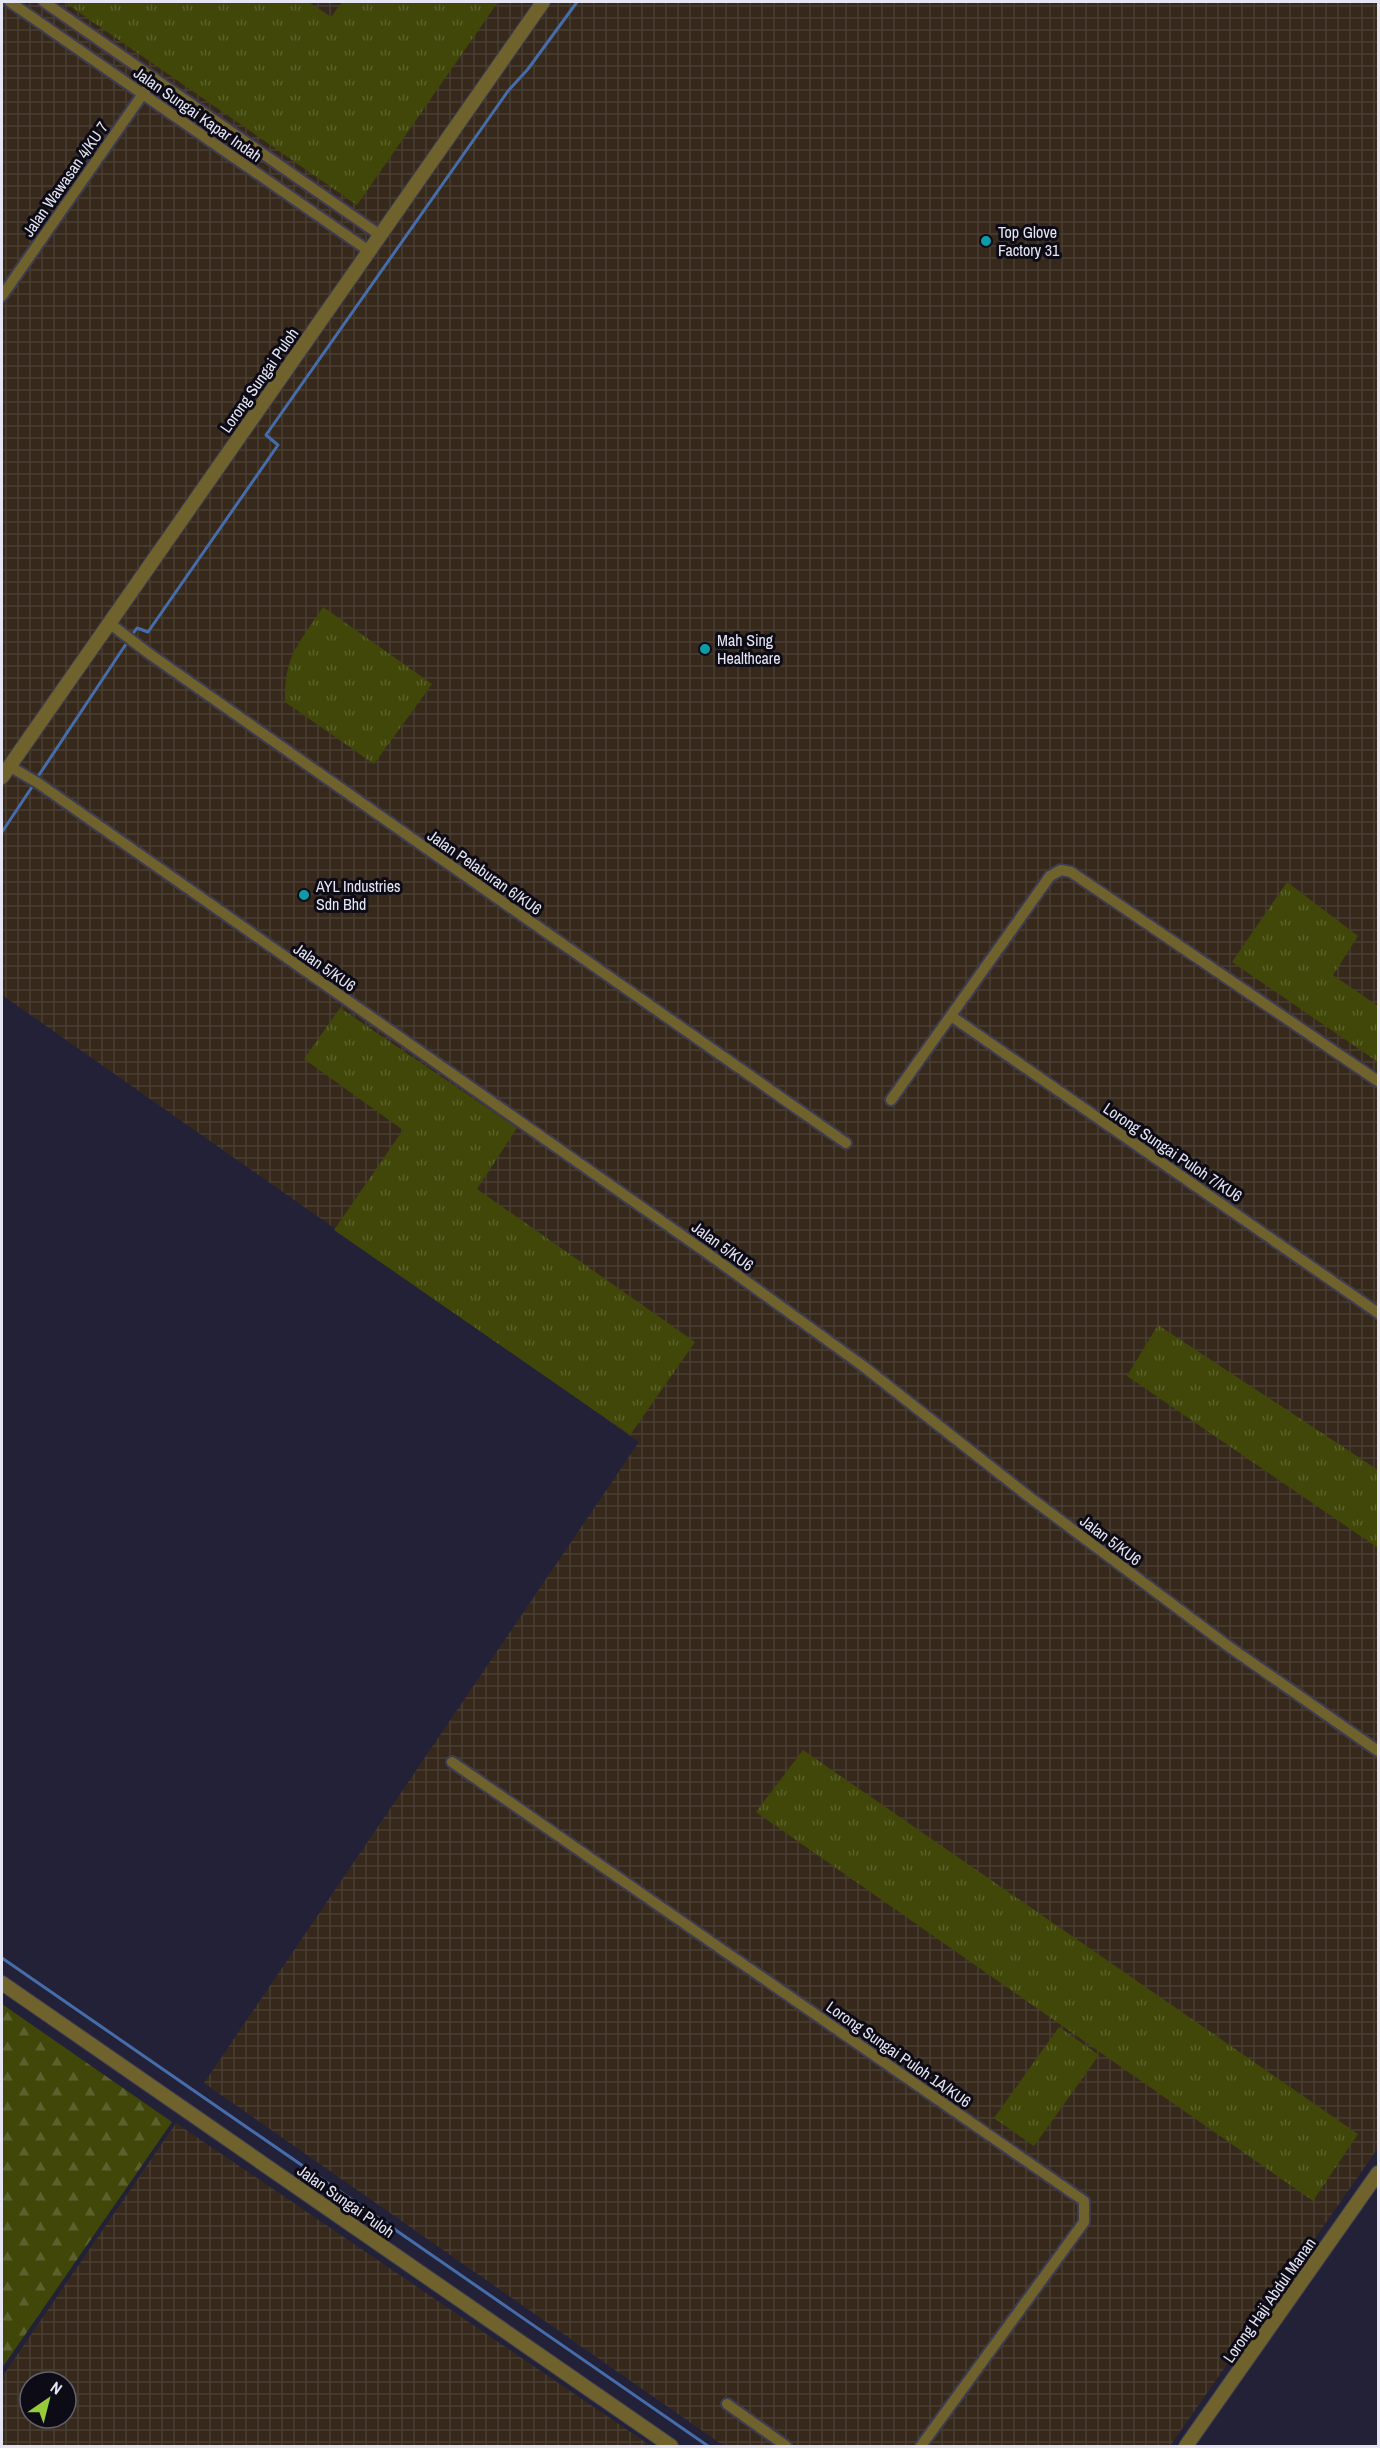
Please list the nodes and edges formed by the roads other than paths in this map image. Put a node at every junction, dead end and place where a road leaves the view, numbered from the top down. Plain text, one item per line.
1 (10, 2) edge
2 (44, 2) edge
3 (543, 2) edge
4 (154, 78) junction
5 (143, 94) junction
6 (380, 235) junction
7 (369, 251) junction
8 (2, 296) edge
9 (109, 623) junction
10 (9, 770) edge
11 (951, 1016) junction
12 (1378, 1081) edge
13 (891, 1100) dead end
14 (846, 1143) dead end
15 (1378, 1313) edge
16 (1378, 1751) edge
17 (452, 1762) dead end
18 (2, 1983) edge
19 (1378, 2174) edge
20 (728, 2404) dead end
21 (669, 2446) edge
22 (786, 2446) edge
23 (921, 2446) edge
24 (1186, 2446) edge

1 - 5 street, Jalan Sungai Kapar Indah
2 - 4 street, Jalan Sungai Kapar Indah
3 - 6 street, Lorong Sungai Puloh
4 - 5 street, Jalan Wawasan 4/KU 7
4 - 6 street, Jalan Sungai Kapar Indah
5 - 7 street, Jalan Sungai Kapar Indah
5 - 8 street, Jalan Wawasan 4/KU 7
6 - 7 street, Lorong Sungai Puloh
7 - 9 street, Lorong Sungai Puloh
9 - 10 street, Lorong Sungai Puloh
9 - 14 street, Jalan Pelaburan 6/KU6
10 - 16 street, Jalan 5/KU6
11 - 12 street
11 - 13 street
11 - 15 street, Lorong Sungai Puloh 7/KU6
17 - 23 street, Lorong Sungai Puloh 1A/KU6
18 - 21 street, Jalan Sungai Puloh
19 - 24 street, Lorong Haji Abdul Manan
20 - 22 street

